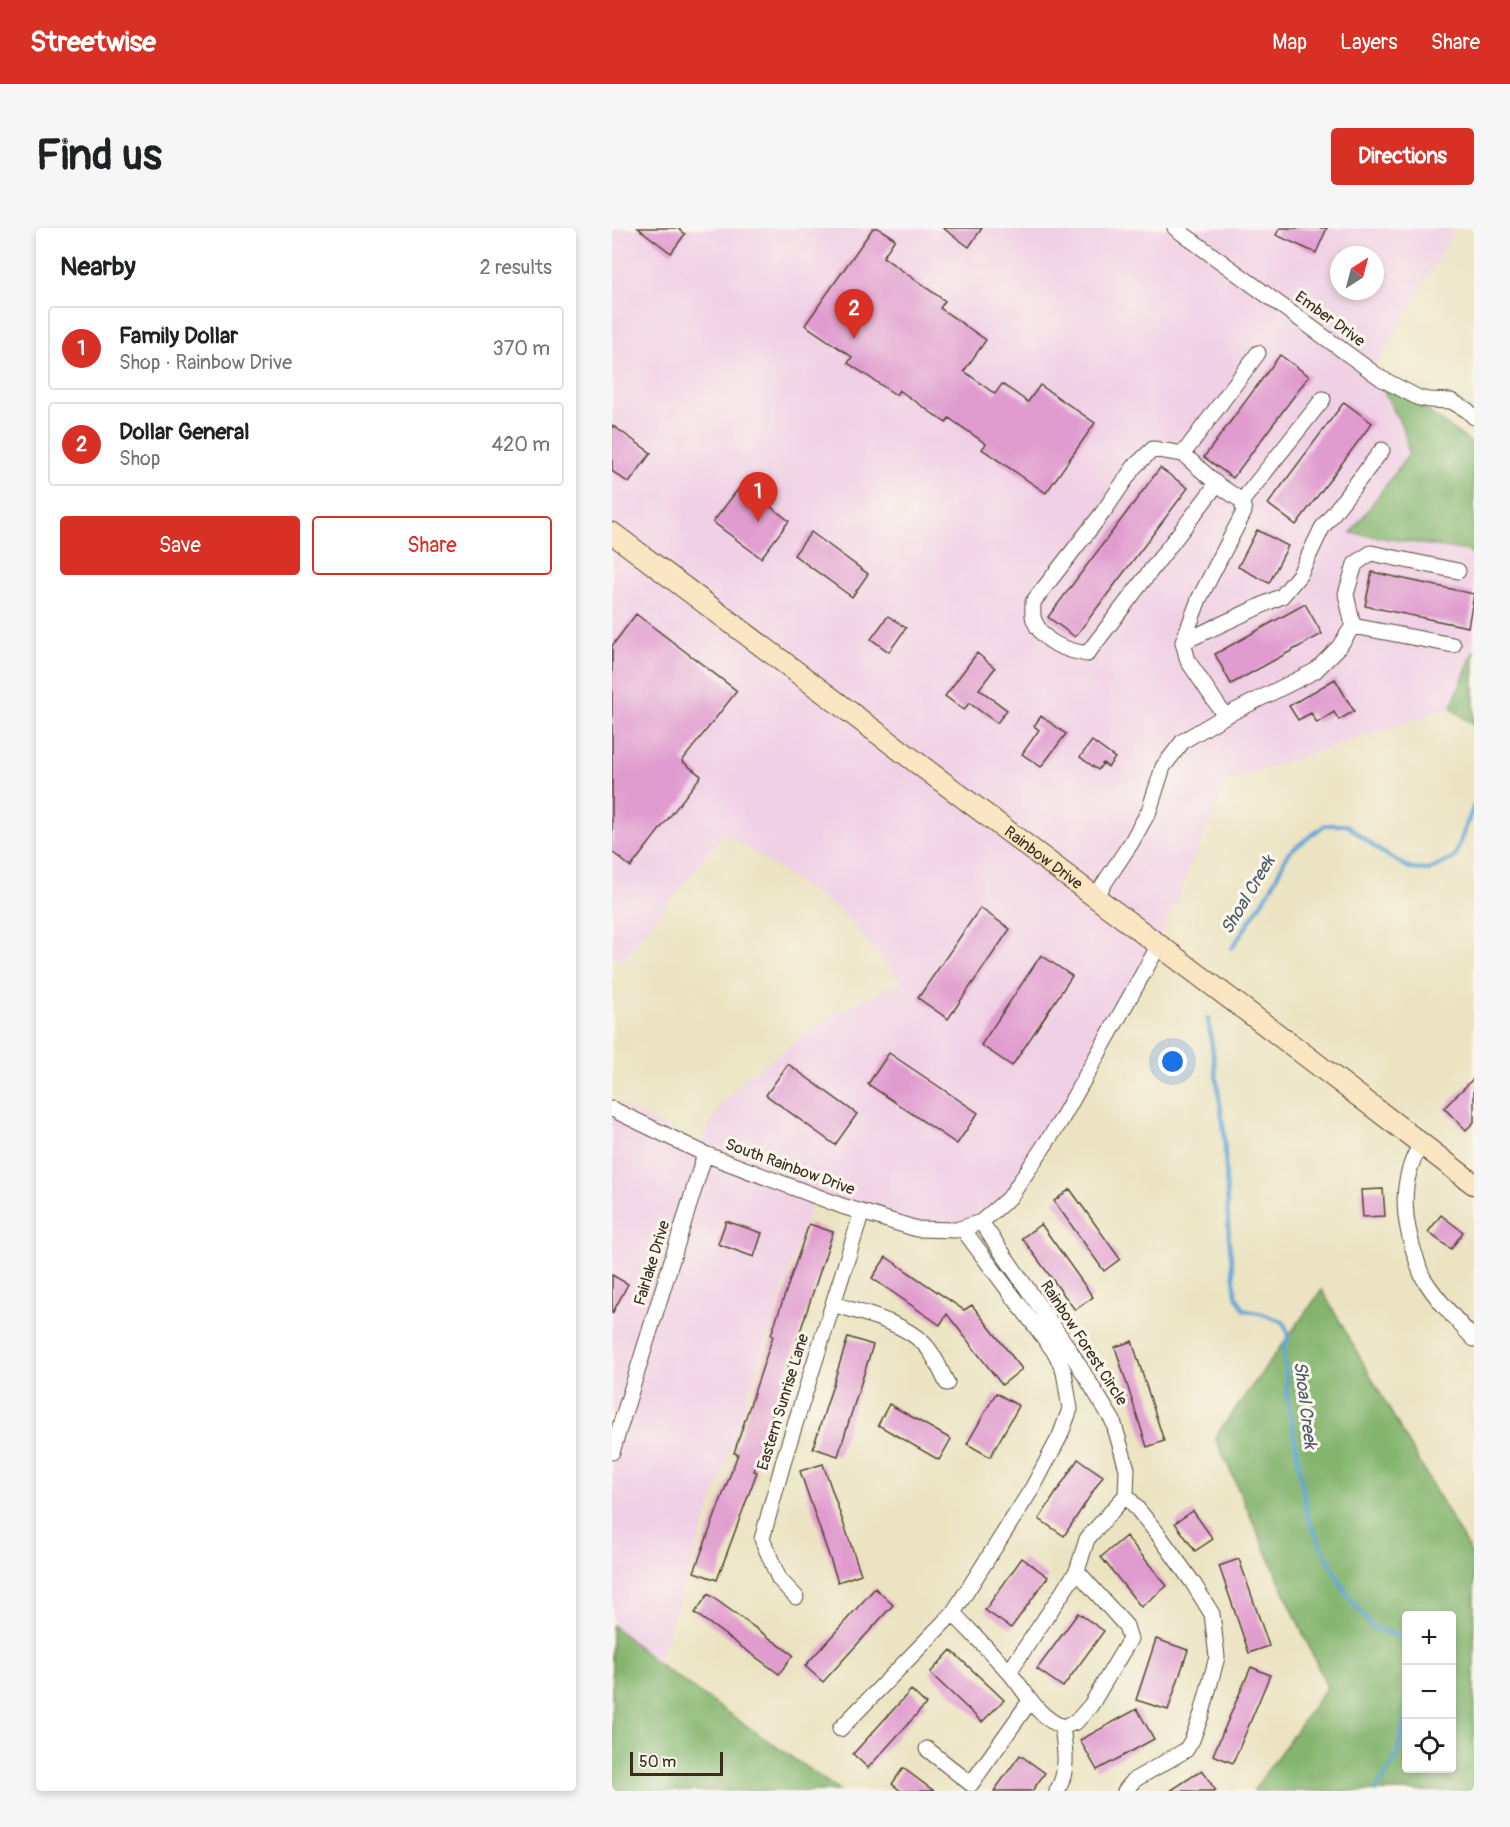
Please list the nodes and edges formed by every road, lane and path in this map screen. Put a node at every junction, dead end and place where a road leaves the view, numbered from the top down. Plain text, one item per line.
1 (1175, 228) edge
2 (1258, 353) dead end
3 (1323, 399) dead end
4 (1474, 417) edge
5 (1382, 450) dead end
6 (1183, 454) junction
7 (1217, 484) junction
8 (1242, 501) junction
9 (612, 533) edge
10 (1458, 571) dead end
11 (1353, 626) junction
12 (1183, 642) junction
13 (1453, 645) dead end
14 (1225, 716) junction
15 (1095, 897) junction
16 (1159, 945) junction
17 (612, 1109) edge
18 (1421, 1144) junction
19 (705, 1154) junction
20 (1474, 1184) edge
21 (862, 1212) junction
22 (981, 1222) junction
23 (962, 1228) junction
24 (833, 1304) junction
25 (1474, 1339) edge
26 (1060, 1348) junction
27 (947, 1383) dead end
28 (612, 1452) edge
29 (1126, 1495) junction
30 (1077, 1571) junction
31 (796, 1597) dead end
32 (953, 1613) junction
33 (1009, 1672) junction
34 (1030, 1701) junction
35 (1062, 1726) junction
36 (840, 1729) dead end
37 (927, 1749) dead end
38 (1057, 1791) edge
39 (1125, 1791) edge

1 - 4 street, Ember Drive
2 - 6 street
3 - 8 street
5 - 12 street
6 - 7 street
6 - 7 street
7 - 8 street
8 - 12 street
9 - 15 street, Rainbow Drive
10 - 11 street
11 - 13 street
11 - 14 street
12 - 14 street
14 - 15 street
15 - 16 street, Rainbow Drive
16 - 18 street, Rainbow Drive
16 - 22 street, South Rainbow Drive
17 - 19 street, South Rainbow Drive
18 - 20 street, Rainbow Drive
18 - 25 street
19 - 21 street, South Rainbow Drive
19 - 28 street, Fairlake Drive
21 - 23 street, South Rainbow Drive
21 - 24 street, Eastern Sunrise Lane
22 - 23 street, South Rainbow Drive
22 - 26 street, Rainbow Forest Circle
23 - 26 street
24 - 27 street
24 - 31 street, Eastern Sunrise Lane
26 - 29 street, Rainbow Forest Circle
26 - 32 street
29 - 30 street
29 - 39 street
30 - 33 street
30 - 35 street
32 - 33 street
32 - 36 street
33 - 34 street
34 - 35 street
34 - 37 street
35 - 38 street

